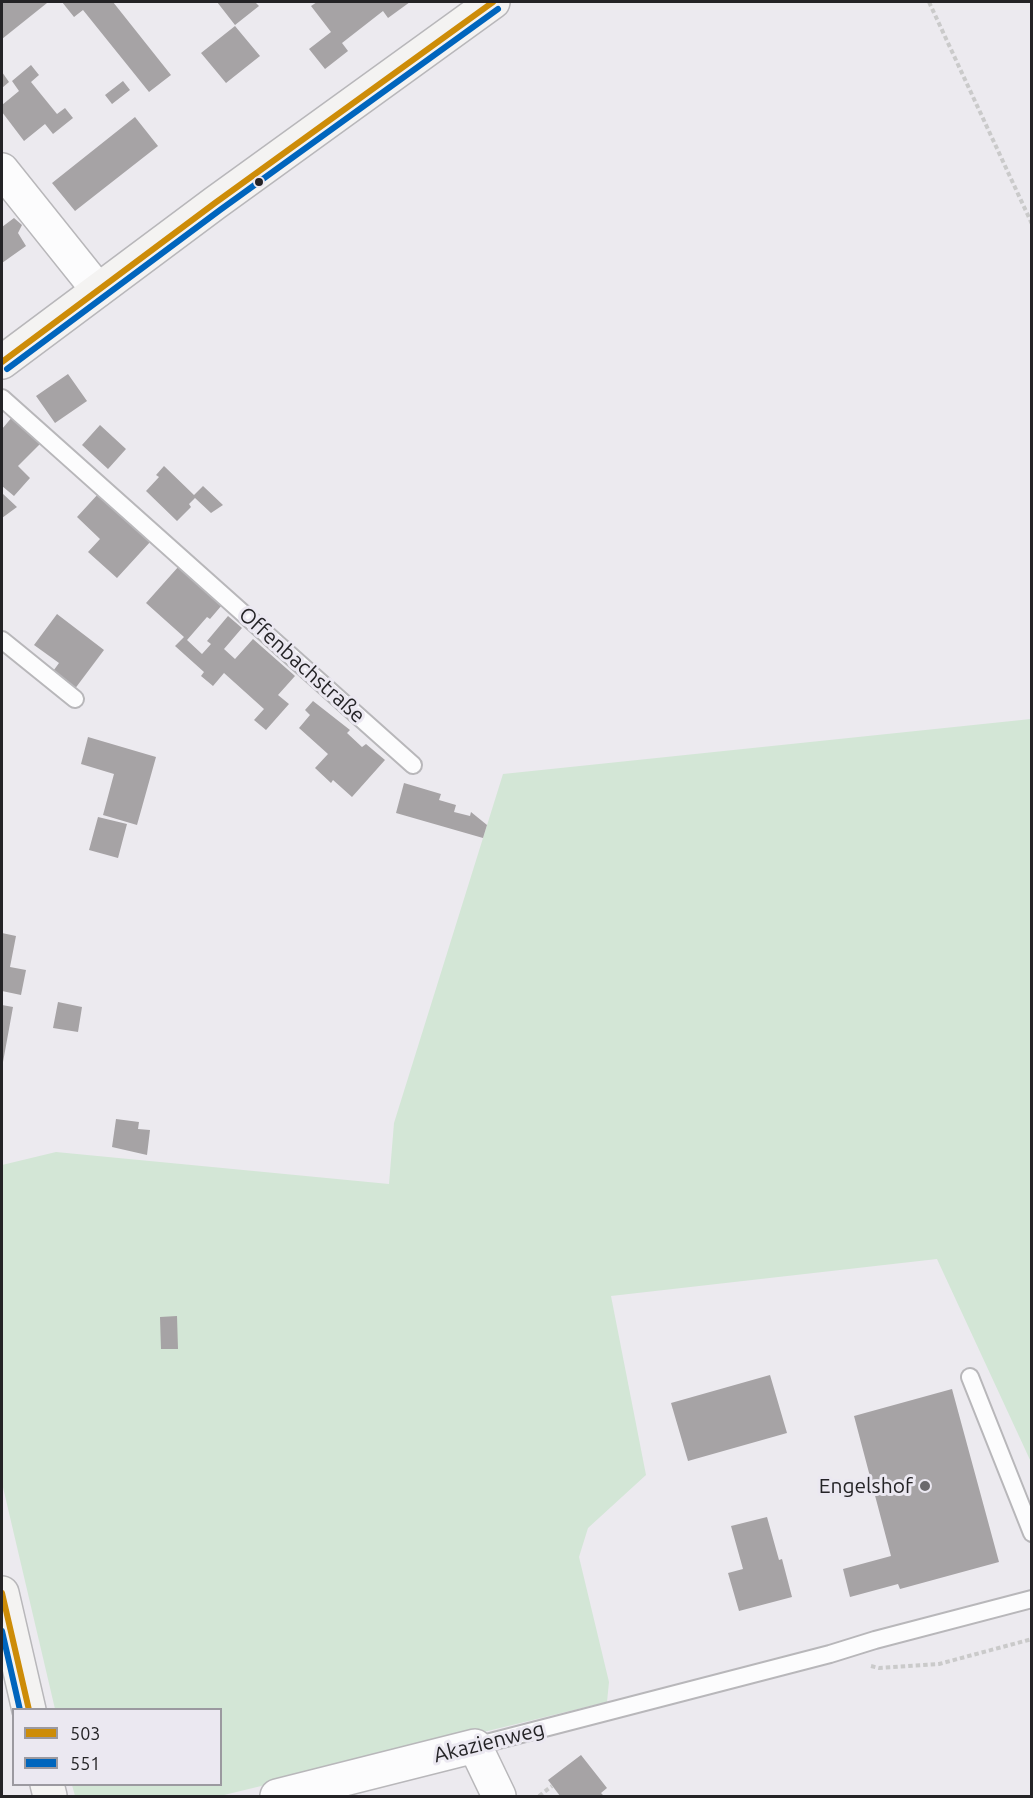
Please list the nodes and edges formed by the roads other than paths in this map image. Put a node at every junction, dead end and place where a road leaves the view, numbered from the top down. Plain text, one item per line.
1 (493, 2) edge
2 (2, 170) edge
3 (99, 290) junction
4 (2, 362) edge
5 (2, 398) edge
6 (2, 640) edge
7 (75, 699) dead end
8 (413, 765) dead end
9 (970, 1377) dead end
10 (1032, 1533) edge
11 (2, 1593) edge
12 (1032, 1599) edge
13 (29, 1708) edge
14 (475, 1746) junction
15 (277, 1797) edge
16 (499, 1797) edge

1 - 3 street
2 - 3 street
3 - 4 street
5 - 8 lane, Offenbachstraße
6 - 7 lane
9 - 10 lane
11 - 13 street
12 - 14 lane, Akazienweg
14 - 15 street, Akazienweg
14 - 16 street

